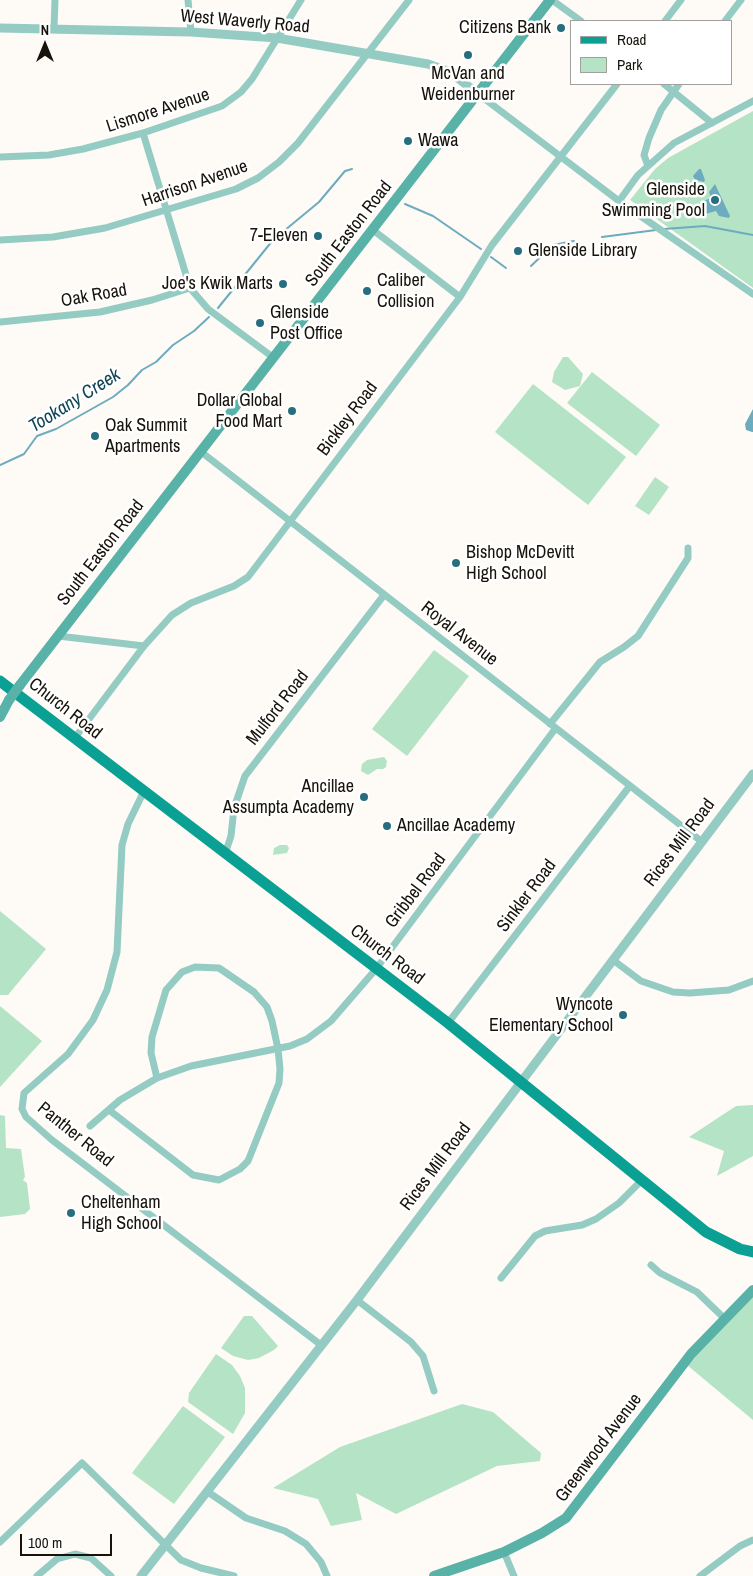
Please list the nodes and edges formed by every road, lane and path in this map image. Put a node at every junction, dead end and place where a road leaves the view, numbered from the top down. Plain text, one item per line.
1 (55, 0) edge
2 (188, 0) edge
3 (301, 0) edge
4 (409, 0) edge
5 (551, 0) edge
6 (681, 0) edge
7 (741, 0) edge
8 (580, 20) edge
9 (666, 20) edge
10 (726, 20) edge
11 (0, 28) edge
12 (54, 28) junction
13 (191, 32) junction
14 (277, 38) junction
15 (368, 53) junction
16 (616, 85) edge
17 (665, 85) edge
18 (678, 85) edge
19 (673, 91) junction
20 (477, 93) junction
21 (753, 101) edge
22 (712, 122) junction
23 (143, 133) junction
24 (560, 157) junction
25 (0, 158) edge
26 (648, 166) junction
27 (619, 201) junction
28 (166, 211) junction
29 (373, 230) junction
30 (0, 240) edge
31 (190, 288) junction
32 (753, 294) edge
33 (460, 297) junction
34 (0, 322) edge
35 (274, 358) junction
36 (200, 451) junction
37 (290, 520) junction
38 (688, 548) dead end
39 (384, 595) junction
40 (58, 636) junction
41 (144, 646) junction
42 (0, 681) edge
43 (8, 700) junction
44 (0, 708) edge
45 (0, 717) edge
46 (552, 726) junction
47 (74, 738) junction
48 (753, 774) edge
49 (630, 787) junction
50 (144, 791) junction
51 (701, 841) junction
52 (225, 854) junction
53 (613, 960) junction
54 (376, 969) junction
55 (753, 980) edge
56 (448, 1023) junction
57 (278, 1049) junction
58 (156, 1078) junction
59 (520, 1080) junction
60 (109, 1110) junction
61 (90, 1126) dead end
62 (643, 1179) junction
63 (753, 1252) edge
64 (651, 1265) dead end
65 (501, 1278) dead end
66 (753, 1290) edge
67 (357, 1300) junction
68 (725, 1319) junction
69 (321, 1345) junction
70 (434, 1391) dead end
71 (208, 1492) junction
72 (753, 1540) edge
73 (0, 1542) edge
74 (166, 1546) junction
75 (504, 1552) junction
76 (38, 1576) edge
77 (111, 1576) edge
78 (141, 1576) edge
79 (234, 1576) edge
80 (327, 1576) edge
81 (434, 1576) edge
82 (514, 1576) edge
83 (700, 1576) edge

1 - 12 street
2 - 13 street
3 - 14 street, Lismore Avenue
4 - 15 street, Harrison Avenue
5 - 8 street
5 - 20 main road, South Easton Road
6 - 9 street
7 - 10 street
11 - 12 street, West Waverly Road
12 - 13 street, West Waverly Road
13 - 14 street, West Waverly Road
14 - 15 street, West Waverly Road
14 - 23 street, Lismore Avenue
15 - 20 street, West Waverly Road
15 - 28 street, Harrison Avenue
16 - 24 street, Bickley Road
17 - 19 street
18 - 19 street
19 - 22 street
19 - 26 street
20 - 24 street
20 - 29 main road, South Easton Road
21 - 22 street
22 - 26 street
23 - 25 street, Lismore Avenue
23 - 28 street
24 - 27 street
24 - 33 street, Bickley Road
26 - 27 street
27 - 32 street
28 - 30 street, Harrison Avenue
28 - 31 street
29 - 33 street
29 - 35 main road, South Easton Road
31 - 34 street, Oak Road
31 - 35 street
33 - 37 street, Bickley Road
35 - 36 main road, South Easton Road
36 - 37 street, Royal Avenue
36 - 40 main road, South Easton Road
37 - 39 street, Royal Avenue
37 - 41 street, Bickley Road
38 - 46 street, Gribbel Road
39 - 46 street, Royal Avenue
39 - 52 street, Mulford Road
40 - 41 street
40 - 43 main road, South Easton Road, bridge
41 - 47 street, Bickley Road
42 - 47 main road, Church Road
43 - 44 main road, South Easton Road
43 - 45 main road, South Easton Road
46 - 49 street, Royal Avenue
46 - 54 street, Gribbel Road
47 - 50 main road, Church Road
48 - 51 street, Rices Mill Road
49 - 51 street, Royal Avenue
49 - 56 street, Sinkler Road
50 - 52 main road, Church Road
50 - 69 street, Panther Road
51 - 53 street, Rices Mill Road
52 - 54 main road, Church Road
53 - 55 street
53 - 59 street, Rices Mill Road
54 - 56 main road, Church Road
54 - 57 street, Gribbel Road
56 - 59 main road, Church Road
57 - 58 street, Gribbel Road
57 - 58 street
57 - 60 street
58 - 60 street, Gribbel Road
59 - 62 main road, Church Road
59 - 67 street, Rices Mill Road
60 - 61 street, Gribbel Road
62 - 63 main road, Church Road
62 - 65 street
64 - 68 street
66 - 68 main road, Greenwood Avenue
67 - 69 street, Rices Mill Road
67 - 70 street
68 - 75 main road, Greenwood Avenue
69 - 71 street, Rices Mill Road
71 - 74 street, Rices Mill Road
71 - 80 street
72 - 83 street
73 - 74 street
74 - 78 street, Rices Mill Road
74 - 79 street
75 - 81 main road, Greenwood Avenue
75 - 82 street
76 - 77 street

